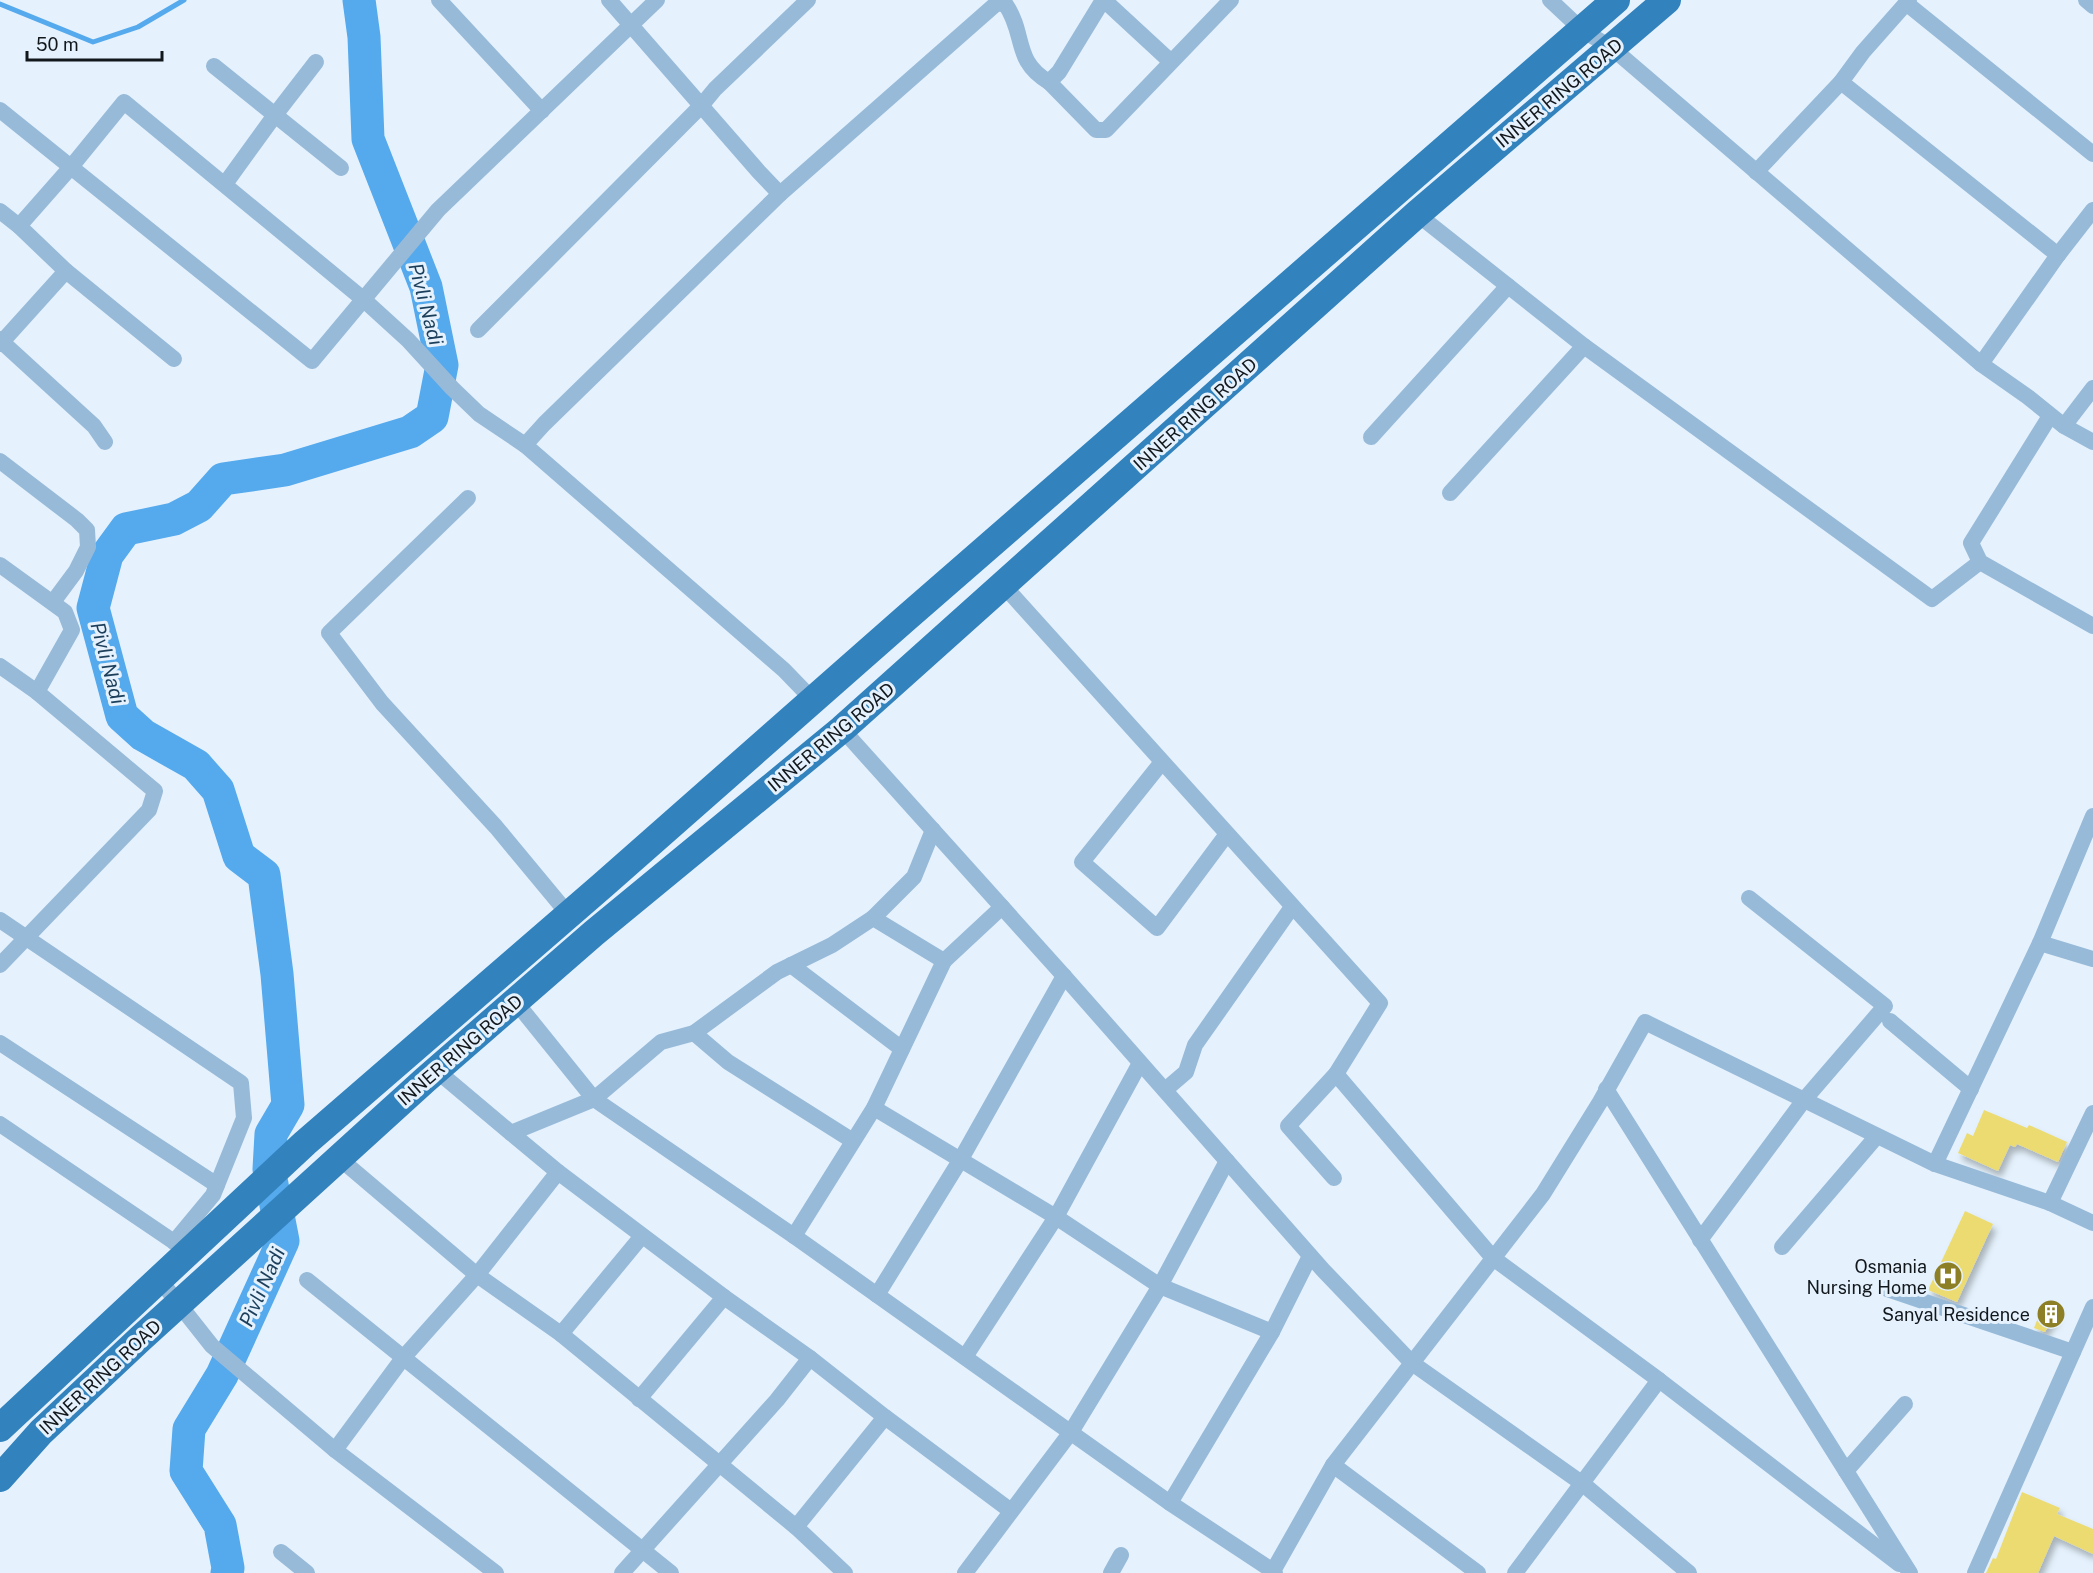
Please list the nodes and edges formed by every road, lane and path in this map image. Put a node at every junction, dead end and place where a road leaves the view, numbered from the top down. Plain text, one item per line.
1 (439, 0) edge
2 (609, 0) edge
3 (657, 0) edge
4 (808, 0) edge
5 (1104, 0) edge
6 (1231, 0) edge
7 (1550, 0) edge
8 (1616, 0) edge
9 (1667, 0) edge
10 (2086, 0) edge
11 (1908, 2) edge
12 (2093, 6) edge
13 (631, 26) junction
14 (1582, 30) junction
15 (1612, 48) junction
16 (1170, 61) junction
17 (316, 62) dead end
18 (214, 66) dead end
19 (1048, 82) junction
20 (1841, 82) junction
21 (701, 106) junction
22 (0, 110) edge
23 (542, 111) junction
24 (275, 115) junction
25 (2093, 154) edge
26 (71, 167) junction
27 (341, 168) dead end
28 (1756, 171) junction
29 (225, 184) junction
30 (780, 194) junction
31 (2093, 210) edge
32 (0, 211) edge
33 (1417, 214) junction
34 (19, 226) junction
35 (2058, 255) junction
36 (66, 271) junction
37 (1508, 286) junction
38 (363, 299) junction
39 (478, 330) dead end
40 (1, 342) edge
41 (1584, 346) junction
42 (174, 359) dead end
43 (1981, 364) junction
44 (2093, 388) edge
45 (2057, 421) junction
46 (1371, 437) dead end
47 (105, 442) dead end
48 (2093, 442) edge
49 (525, 445) junction
50 (0, 461) edge
51 (1450, 493) dead end
52 (468, 498) dead end
53 (1980, 562) junction
54 (0, 565) edge
55 (1004, 586) junction
56 (53, 602) junction
57 (2093, 626) edge
58 (0, 666) edge
59 (37, 692) junction
60 (813, 700) junction
61 (842, 729) junction
62 (1162, 762) junction
63 (2093, 816) edge
64 (933, 830) junction
65 (1227, 834) junction
66 (1749, 898) dead end
67 (1002, 907) junction
68 (1292, 907) junction
69 (569, 915) junction
70 (873, 918) junction
71 (0, 920) edge
72 (27, 938) junction
73 (2040, 943) junction
74 (2093, 959) edge
75 (944, 961) junction
76 (0, 964) edge
77 (791, 965) junction
78 (1064, 976) junction
79 (515, 1001) junction
80 (1890, 1021) dead end
81 (694, 1033) junction
82 (0, 1043) edge
83 (902, 1049) junction
84 (1140, 1063) junction
85 (436, 1070) junction
86 (1336, 1074) junction
87 (1606, 1089) junction
88 (1971, 1089) junction
89 (1165, 1090) junction
90 (594, 1099) junction
91 (1804, 1100) junction
92 (874, 1108) junction
93 (2093, 1113) edge
94 (0, 1124) edge
95 (512, 1133) junction
96 (1877, 1136) junction
97 (853, 1141) junction
98 (339, 1158) junction
99 (961, 1158) junction
100 (1227, 1161) junction
101 (1935, 1164) junction
102 (558, 1172) junction
103 (1334, 1178) dead end
104 (217, 1185) junction
105 (2050, 1203) junction
106 (1056, 1217) junction
107 (2093, 1223) edge
108 (642, 1236) junction
109 (794, 1236) junction
110 (1700, 1239) junction
111 (181, 1247) junction
112 (1782, 1247) dead end
113 (1310, 1256) junction
114 (1493, 1258) junction
115 (477, 1275) junction
116 (159, 1279) junction
117 (307, 1280) dead end
118 (1160, 1286) junction
119 (1887, 1289) dead end
120 (877, 1295) junction
121 (724, 1297) junction
122 (178, 1304) junction
123 (2093, 1307) edge
124 (1272, 1332) junction
125 (561, 1334) junction
126 (2073, 1352) junction
127 (965, 1357) junction
128 (403, 1358) junction
129 (810, 1358) junction
130 (1412, 1363) junction
131 (1659, 1380) junction
132 (639, 1399) junction
133 (1905, 1404) dead end
134 (885, 1417) junction
135 (0, 1428) edge
136 (1071, 1432) junction
137 (335, 1450) junction
138 (718, 1464) junction
139 (1333, 1465) junction
140 (1846, 1471) junction
141 (0, 1478) edge
142 (1583, 1484) junction
143 (1170, 1503) junction
144 (1011, 1511) junction
145 (796, 1527) junction
146 (641, 1550) junction
147 (281, 1552) dead end
148 (1121, 1555) dead end
149 (1273, 1572) edge
150 (1909, 1572) edge
151 (307, 1573) edge
152 (496, 1573) edge
153 (622, 1573) edge
154 (671, 1573) edge
155 (845, 1573) edge
156 (965, 1573) edge
157 (1111, 1573) edge
158 (1478, 1573) edge
159 (1515, 1573) edge
160 (1689, 1573) edge
161 (1975, 1573) edge

1 - 23 street
2 - 13 street
3 - 13 street
4 - 21 street
5 - 16 street
5 - 19 street
6 - 16 street
7 - 14 street
8 - 14 highway, INNER RING ROAD
9 - 15 highway, INNER RING ROAD
10 - 12 street
11 - 20 street
11 - 25 street
13 - 21 street
13 - 23 street
14 - 15 street
14 - 60 highway, INNER RING ROAD
15 - 28 street
15 - 33 highway, INNER RING ROAD
16 - 19 street
17 - 24 street
18 - 24 street
19 - 30 street
20 - 28 street
20 - 35 street
21 - 30 street
21 - 39 street
22 - 26 street
23 - 38 street
24 - 27 street
24 - 29 street
26 - 29 street
26 - 34 street
26 - 38 street
28 - 43 street
29 - 38 street
30 - 49 street
31 - 35 street
32 - 34 street
33 - 37 street
33 - 55 highway, INNER RING ROAD
34 - 36 street
35 - 43 street
36 - 40 street
36 - 42 street
37 - 41 street
37 - 46 street
38 - 49 street
40 - 47 street
41 - 51 street
41 - 53 street
43 - 45 street
44 - 45 street
45 - 48 street
45 - 53 street
49 - 60 street
50 - 56 street
52 - 69 street
53 - 57 street
54 - 56 street
55 - 61 highway, INNER RING ROAD
55 - 62 street
56 - 59 street
58 - 59 street
59 - 72 street
60 - 69 highway, INNER RING ROAD
61 - 64 street
61 - 79 highway, INNER RING ROAD
62 - 65 street
62 - 65 street
63 - 73 street
64 - 67 street
64 - 70 street
65 - 68 street
66 - 91 street
67 - 75 street
67 - 78 street
68 - 86 street
68 - 89 street
69 - 111 highway, INNER RING ROAD
70 - 75 street
70 - 77 street
71 - 72 street
72 - 76 street
72 - 104 street
73 - 74 street
73 - 88 street
75 - 83 street
77 - 81 street
77 - 83 street
78 - 84 street
78 - 99 street
79 - 85 highway, INNER RING ROAD
79 - 90 street
80 - 88 street
81 - 90 street
81 - 97 street
82 - 104 street
83 - 92 street
84 - 89 street
84 - 106 street
85 - 95 street
85 - 98 highway, INNER RING ROAD
86 - 103 street
86 - 114 street
87 - 91 street
87 - 110 street
87 - 114 street
88 - 101 street
89 - 100 street
90 - 95 street
90 - 109 street
91 - 96 street
91 - 110 street
92 - 97 street
92 - 99 street
93 - 105 street
94 - 111 street
95 - 102 street
96 - 101 street
96 - 112 street
97 - 109 street
98 - 115 street
98 - 122 highway, INNER RING ROAD
99 - 106 street
99 - 120 street
100 - 113 street
100 - 118 street
101 - 105 street
102 - 108 street
102 - 115 street
104 - 111 street
105 - 107 street
106 - 118 street
106 - 127 street
108 - 121 street
108 - 125 street
109 - 120 street
110 - 140 street
111 - 116 highway, INNER RING ROAD
113 - 124 street
113 - 130 street
114 - 130 street
114 - 131 street
115 - 125 street
115 - 128 street
116 - 122 street
116 - 135 highway, INNER RING ROAD
117 - 128 street
118 - 124 street
118 - 136 street
119 - 126 street
120 - 127 street
121 - 129 street
121 - 132 street
122 - 137 street
122 - 141 highway, INNER RING ROAD
123 - 126 street
124 - 143 street
125 - 132 street
126 - 161 street
127 - 136 street
128 - 137 street
128 - 146 street
129 - 134 street
129 - 138 street
130 - 139 street
130 - 142 street
131 - 142 street
131 - 150 street
132 - 138 street
133 - 140 street
134 - 144 street
134 - 145 street
136 - 143 street
136 - 144 street
137 - 152 street
138 - 145 street
138 - 146 street
139 - 149 street
139 - 158 street
140 - 150 street
142 - 159 street
142 - 160 street
143 - 149 street
144 - 156 street
145 - 155 street
146 - 153 street
146 - 154 street
147 - 151 street
148 - 157 street

